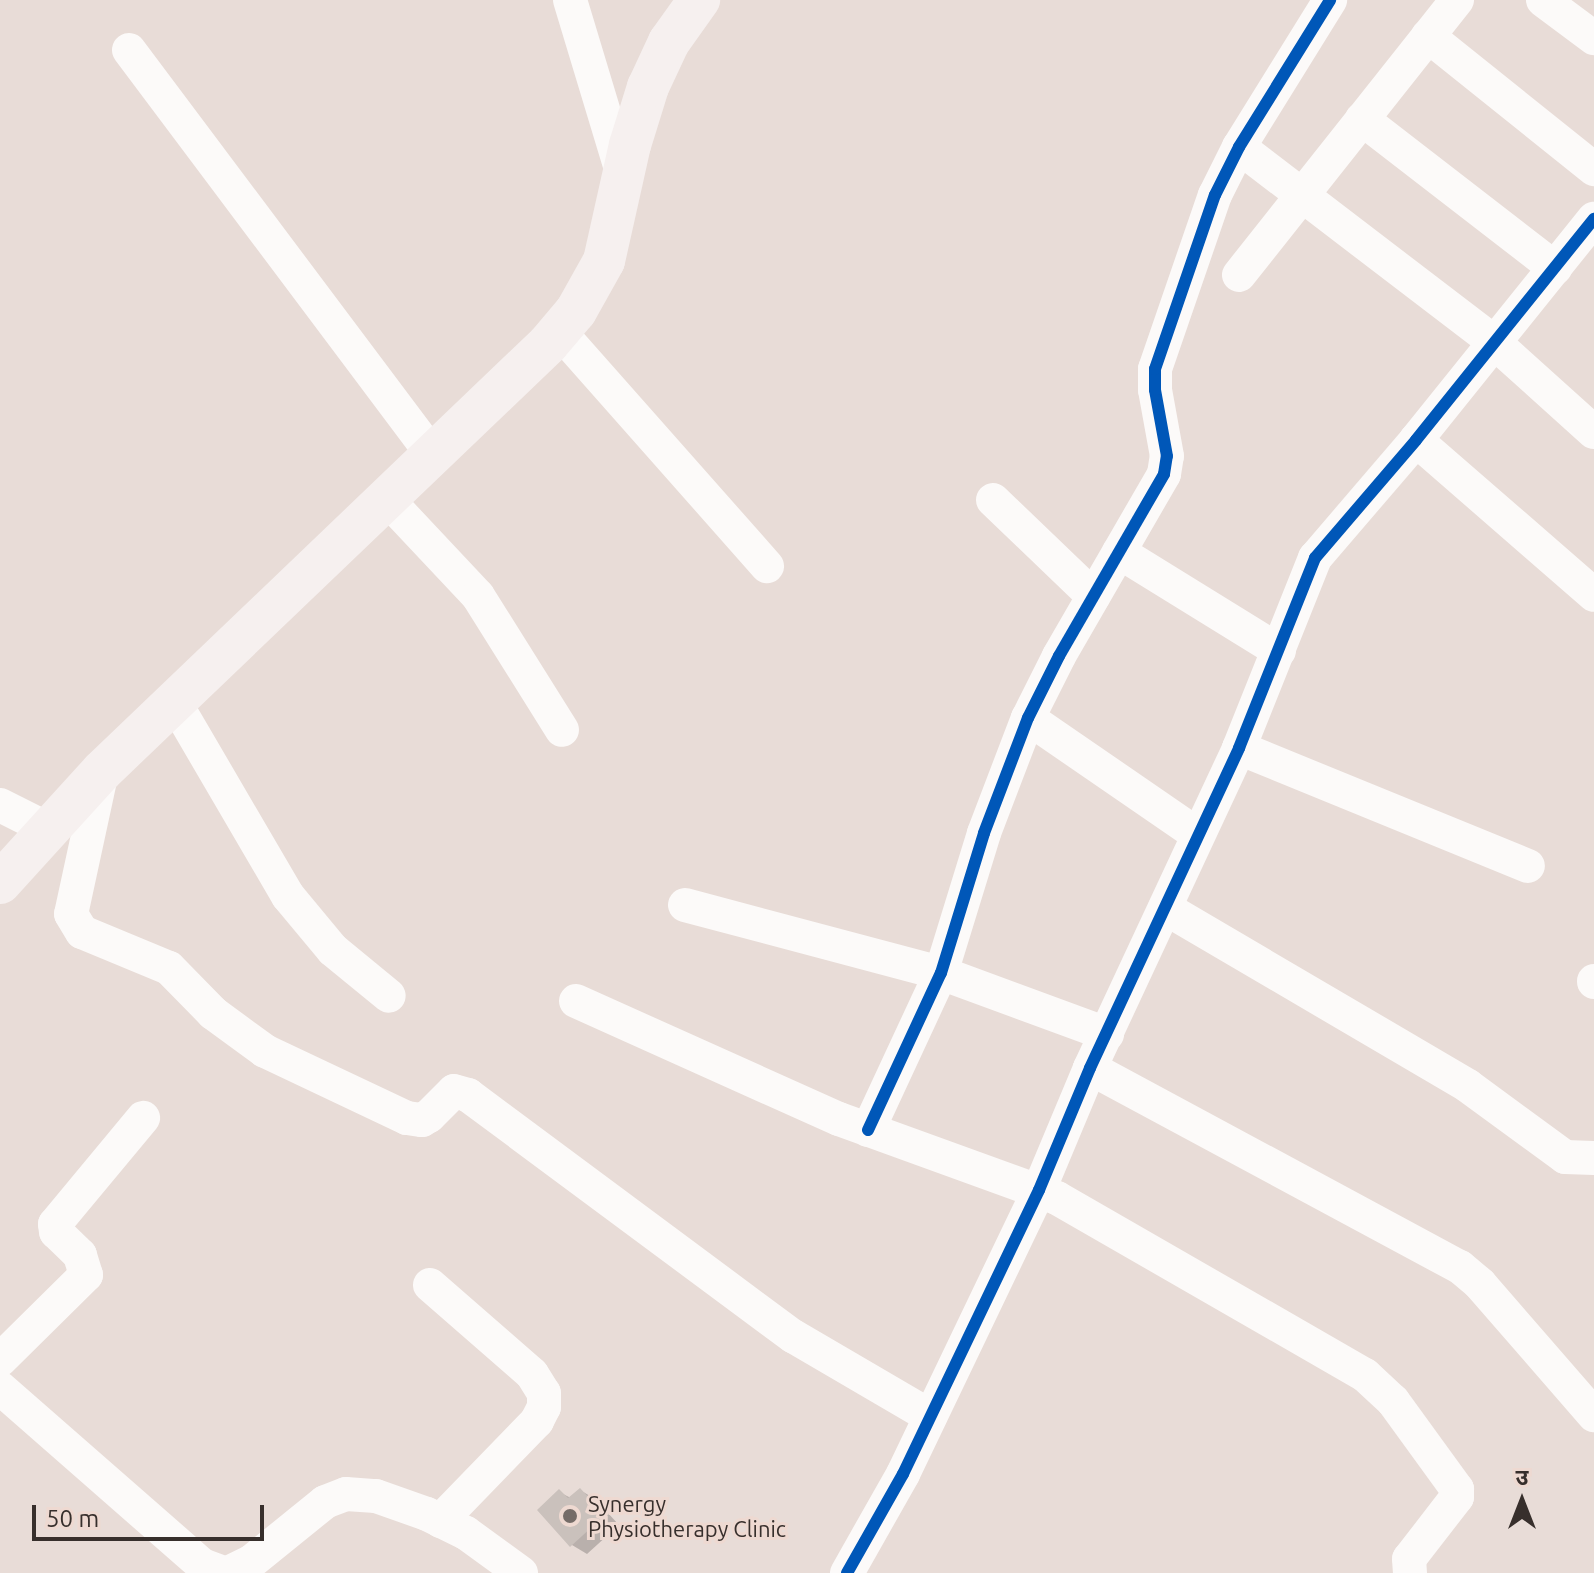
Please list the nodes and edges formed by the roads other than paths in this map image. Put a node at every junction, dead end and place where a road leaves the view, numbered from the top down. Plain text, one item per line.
1 (570, 0) edge
2 (699, 0) edge
3 (1330, 0) edge
4 (1457, 0) edge
5 (1543, 0) edge
6 (1428, 36) junction
7 (1594, 38) edge
8 (129, 50) dead end
9 (1362, 119) junction
10 (1239, 147) junction
11 (1594, 169) edge
12 (623, 176) junction
13 (1303, 194) junction
14 (1594, 219) edge
15 (1555, 268) junction
16 (1239, 275) dead end
17 (559, 331) junction
18 (1495, 343) junction
19 (1594, 432) edge
20 (1416, 440) junction
21 (432, 454) junction
22 (386, 498) junction
23 (993, 500) dead end
24 (1119, 552) junction
25 (767, 566) dead end
26 (1594, 595) edge
27 (1093, 596) junction
28 (1279, 651) junction
29 (174, 701) junction
30 (1028, 718) junction
31 (562, 730) dead end
32 (1239, 748) junction
33 (102, 771) junction
34 (0, 805) edge
35 (48, 829) junction
36 (1198, 835) junction
37 (1528, 866) dead end
38 (0, 883) edge
39 (685, 905) dead end
40 (1165, 908) junction
41 (941, 973) junction
42 (389, 996) dead end
43 (576, 1001) dead end
44 (1107, 1034) junction
45 (1107, 1076) junction
46 (143, 1118) dead end
47 (868, 1130) junction
48 (1594, 1158) edge
49 (1057, 1198) junction
50 (430, 1285) dead end
51 (0, 1360) edge
52 (0, 1388) edge
53 (1594, 1415) edge
54 (930, 1416) junction
55 (440, 1521) junction
56 (226, 1573) edge
57 (521, 1573) edge
58 (847, 1573) edge
59 (1410, 1573) edge

1 - 12 street
2 - 12 main road
3 - 10 street
4 - 6 street
5 - 7 street
6 - 9 street
6 - 11 street
8 - 21 street
9 - 13 street
9 - 15 street
10 - 13 street
10 - 24 street
12 - 17 main road
13 - 16 street
13 - 18 street
14 - 15 street
15 - 18 street
17 - 21 main road
17 - 25 street
18 - 19 street
18 - 20 street
20 - 26 street
20 - 28 street
21 - 22 main road
22 - 29 main road
22 - 31 street
23 - 27 street
24 - 27 street
24 - 28 street
27 - 30 street
28 - 32 street
29 - 33 main road
29 - 42 street
30 - 36 street
30 - 41 street
32 - 36 street
32 - 37 street
33 - 35 main road
33 - 54 street
34 - 35 street
35 - 38 main road
36 - 40 street
39 - 41 street
40 - 44 street
40 - 48 street
41 - 44 street
41 - 47 street
43 - 47 street
44 - 45 street
45 - 49 street
45 - 53 street
46 - 51 street
47 - 49 street
49 - 54 street
49 - 59 street
50 - 55 street
52 - 56 street
54 - 58 street
55 - 56 street
55 - 57 street

